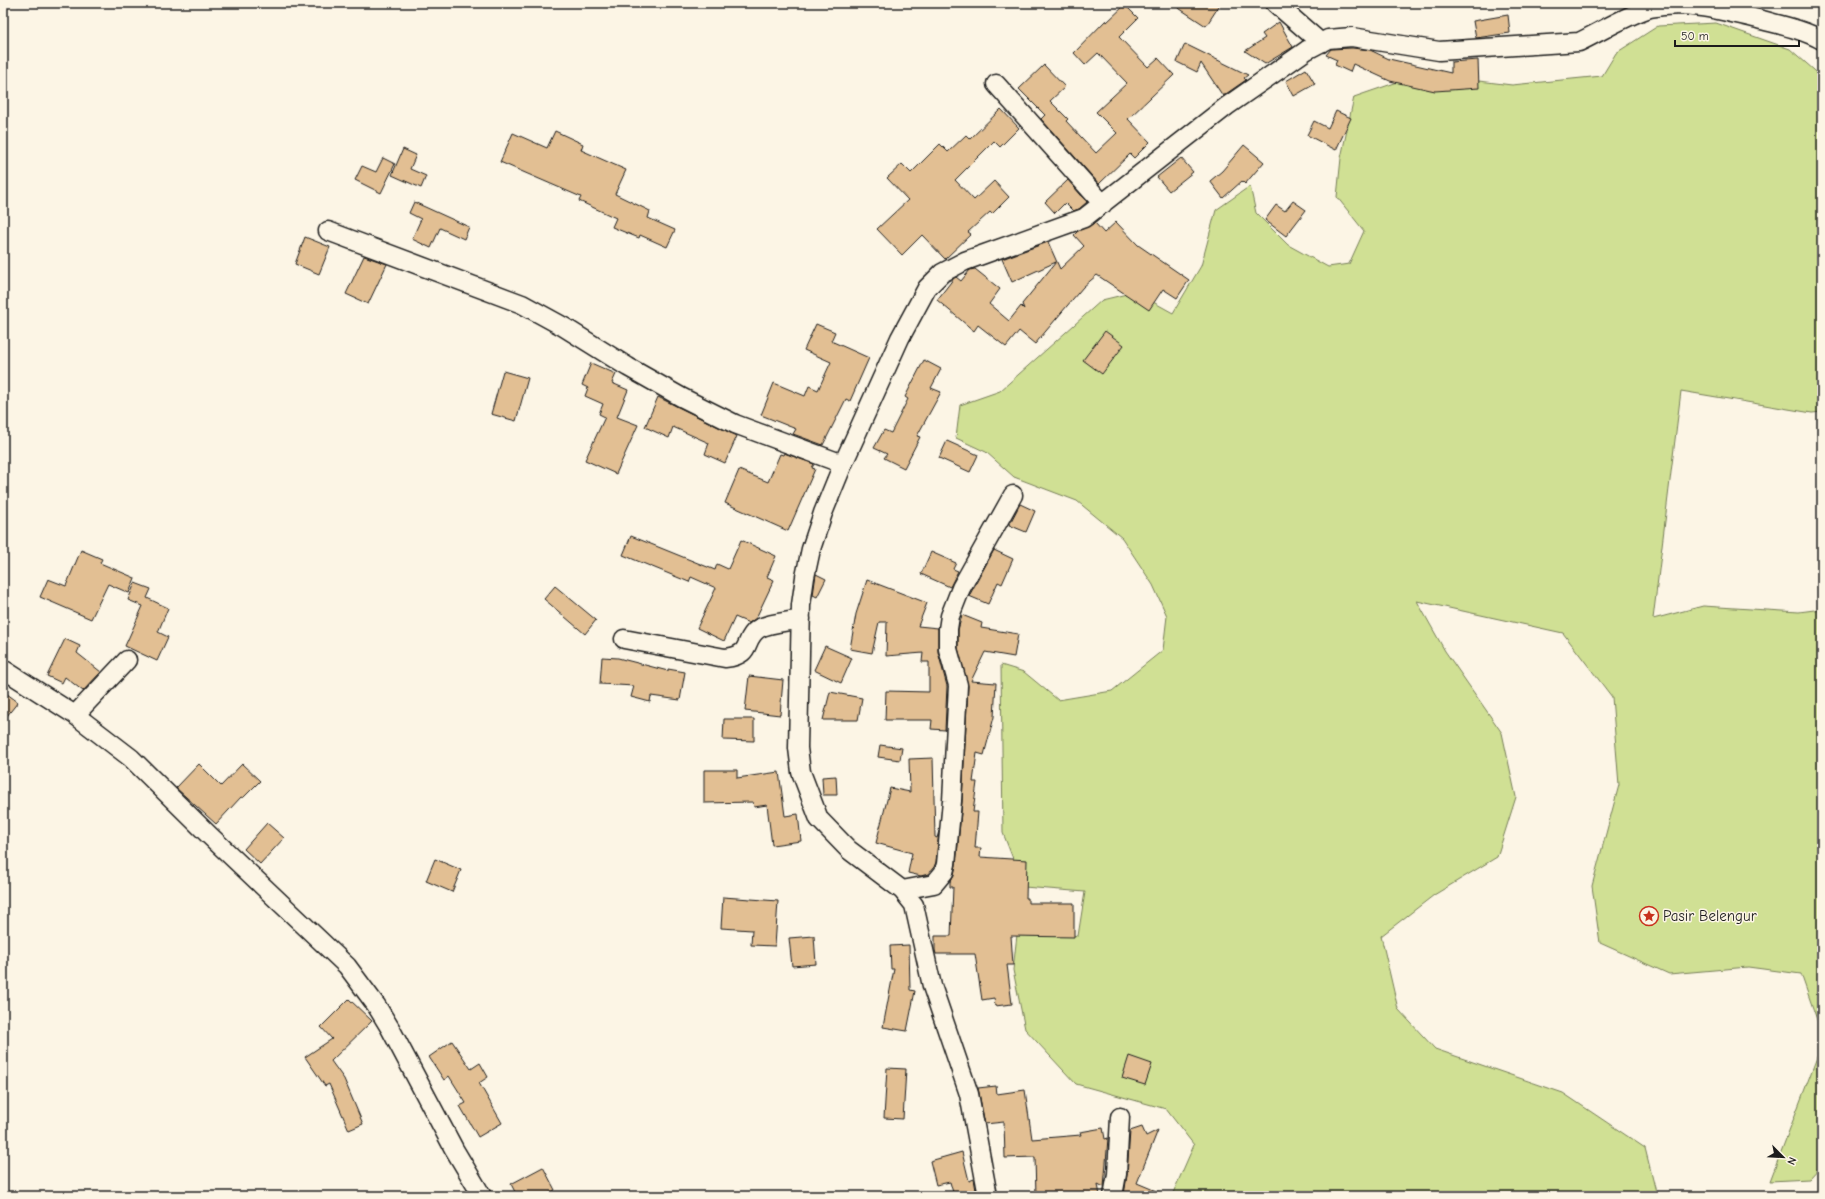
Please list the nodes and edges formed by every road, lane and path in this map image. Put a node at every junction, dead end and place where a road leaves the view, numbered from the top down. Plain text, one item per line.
1 (1275, 3) edge
2 (1822, 40) edge
3 (1321, 43) junction
4 (996, 84) dead end
5 (1103, 204) junction
6 (328, 232) dead end
7 (843, 464) junction
8 (1013, 494) dead end
9 (801, 619) junction
10 (624, 639) dead end
11 (127, 660) dead end
12 (3, 669) edge
13 (76, 715) junction
14 (902, 890) junction
15 (1120, 1117) dead end
16 (482, 1196) edge
17 (988, 1196) edge
18 (1113, 1196) edge

1 - 3 street
2 - 3 street
3 - 5 street
4 - 5 street
5 - 7 street
6 - 7 street
7 - 9 street
8 - 14 street
9 - 10 street
9 - 14 street
11 - 13 street
12 - 13 street
13 - 16 street
14 - 17 street
15 - 18 street

